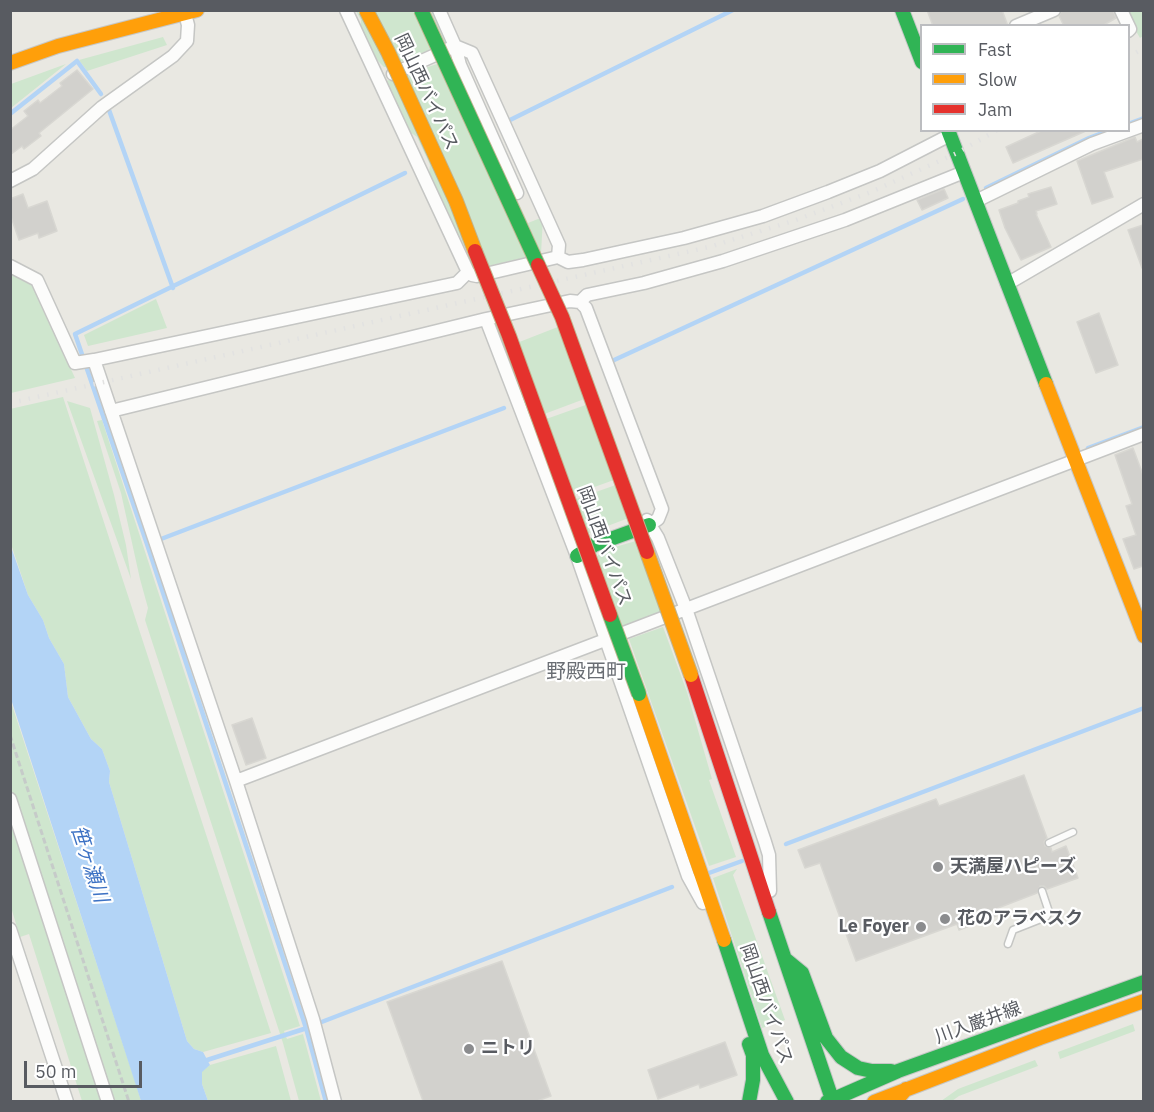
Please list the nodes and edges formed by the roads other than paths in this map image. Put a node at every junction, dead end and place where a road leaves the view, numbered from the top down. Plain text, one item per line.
1 (346, 10) edge
2 (366, 10) edge
3 (421, 10) edge
4 (439, 10) edge
5 (902, 10) edge
6 (1054, 10) edge
7 (1121, 10) edge
8 (191, 12) edge
9 (1021, 24) edge
10 (1128, 24) edge
11 (455, 46) junction
12 (920, 55) edge
13 (10, 63) edge
14 (375, 69) junction
15 (1124, 132) edge
16 (949, 133) edge
17 (964, 172) junction
18 (10, 181) edge
19 (976, 201) junction
20 (1143, 204) edge
21 (530, 221) dead end
22 (558, 257) junction
23 (10, 266) edge
24 (468, 272) junction
25 (1007, 284) junction
26 (580, 302) junction
27 (486, 319) junction
28 (584, 349) dead end
29 (88, 361) junction
30 (111, 411) junction
31 (1143, 434) edge
32 (1076, 459) junction
33 (649, 525) junction
34 (577, 556) junction
35 (686, 609) junction
36 (1143, 636) edge
37 (607, 639) junction
38 (236, 781) junction
39 (10, 799) edge
40 (1074, 832) dead end
41 (1049, 843) dead end
42 (1042, 891) dead end
43 (770, 914) junction
44 (10, 929) edge
45 (724, 937) junction
46 (1008, 944) dead end
47 (14, 959) edge
48 (785, 959) junction
49 (735, 974) junction
50 (1143, 982) edge
51 (1143, 1001) edge
52 (898, 1071) junction
53 (104, 1088) junction
54 (906, 1089) junction
55 (67, 1101) edge
56 (101, 1101) edge
57 (108, 1101) edge
58 (335, 1101) edge
59 (749, 1101) edge
60 (787, 1101) edge
61 (831, 1101) edge
62 (874, 1101) edge
63 (895, 1101) edge

1 - 14 street
2 - 45 main road, 岡山西バイパス, bridge
3 - 43 main road, 岡山西バイパス, bridge
4 - 11 street
5 - 12 main road
6 - 9 street
7 - 10 street
8 - 13 main road
8 - 18 street
11 - 14 street
11 - 21 street
11 - 22 street
14 - 24 street
15 - 19 street
16 - 17 main road
16 - 22 street
17 - 19 main road
17 - 26 street
19 - 25 main road
20 - 25 street
22 - 24 street
23 - 29 street
24 - 29 street
25 - 32 main road
26 - 27 street
26 - 33 street
27 - 30 street
27 - 34 street
28 - 33 street
29 - 30 street
30 - 38 street
31 - 32 street
32 - 35 street
32 - 36 main road
33 - 34 main road
33 - 35 street
34 - 37 street
35 - 37 street
35 - 43 street
37 - 38 street
37 - 45 street
38 - 58 street
39 - 53 street
40 - 41 lane
42 - 46 lane
43 - 48 main road, 岡山西バイパス
44 - 47 street
45 - 49 main road, 岡山西バイパス
47 - 55 street
48 - 52 main road
48 - 61 main road, 岡山西バイパス
49 - 59 main road
49 - 60 main road, 岡山西バイパス
50 - 52 main road, 川入巌井線
51 - 54 main road, 川入巌井線
52 - 61 main road, 川入巌井線
53 - 56 street
53 - 57 street
54 - 62 main road, 川入巌井線
54 - 63 main road

